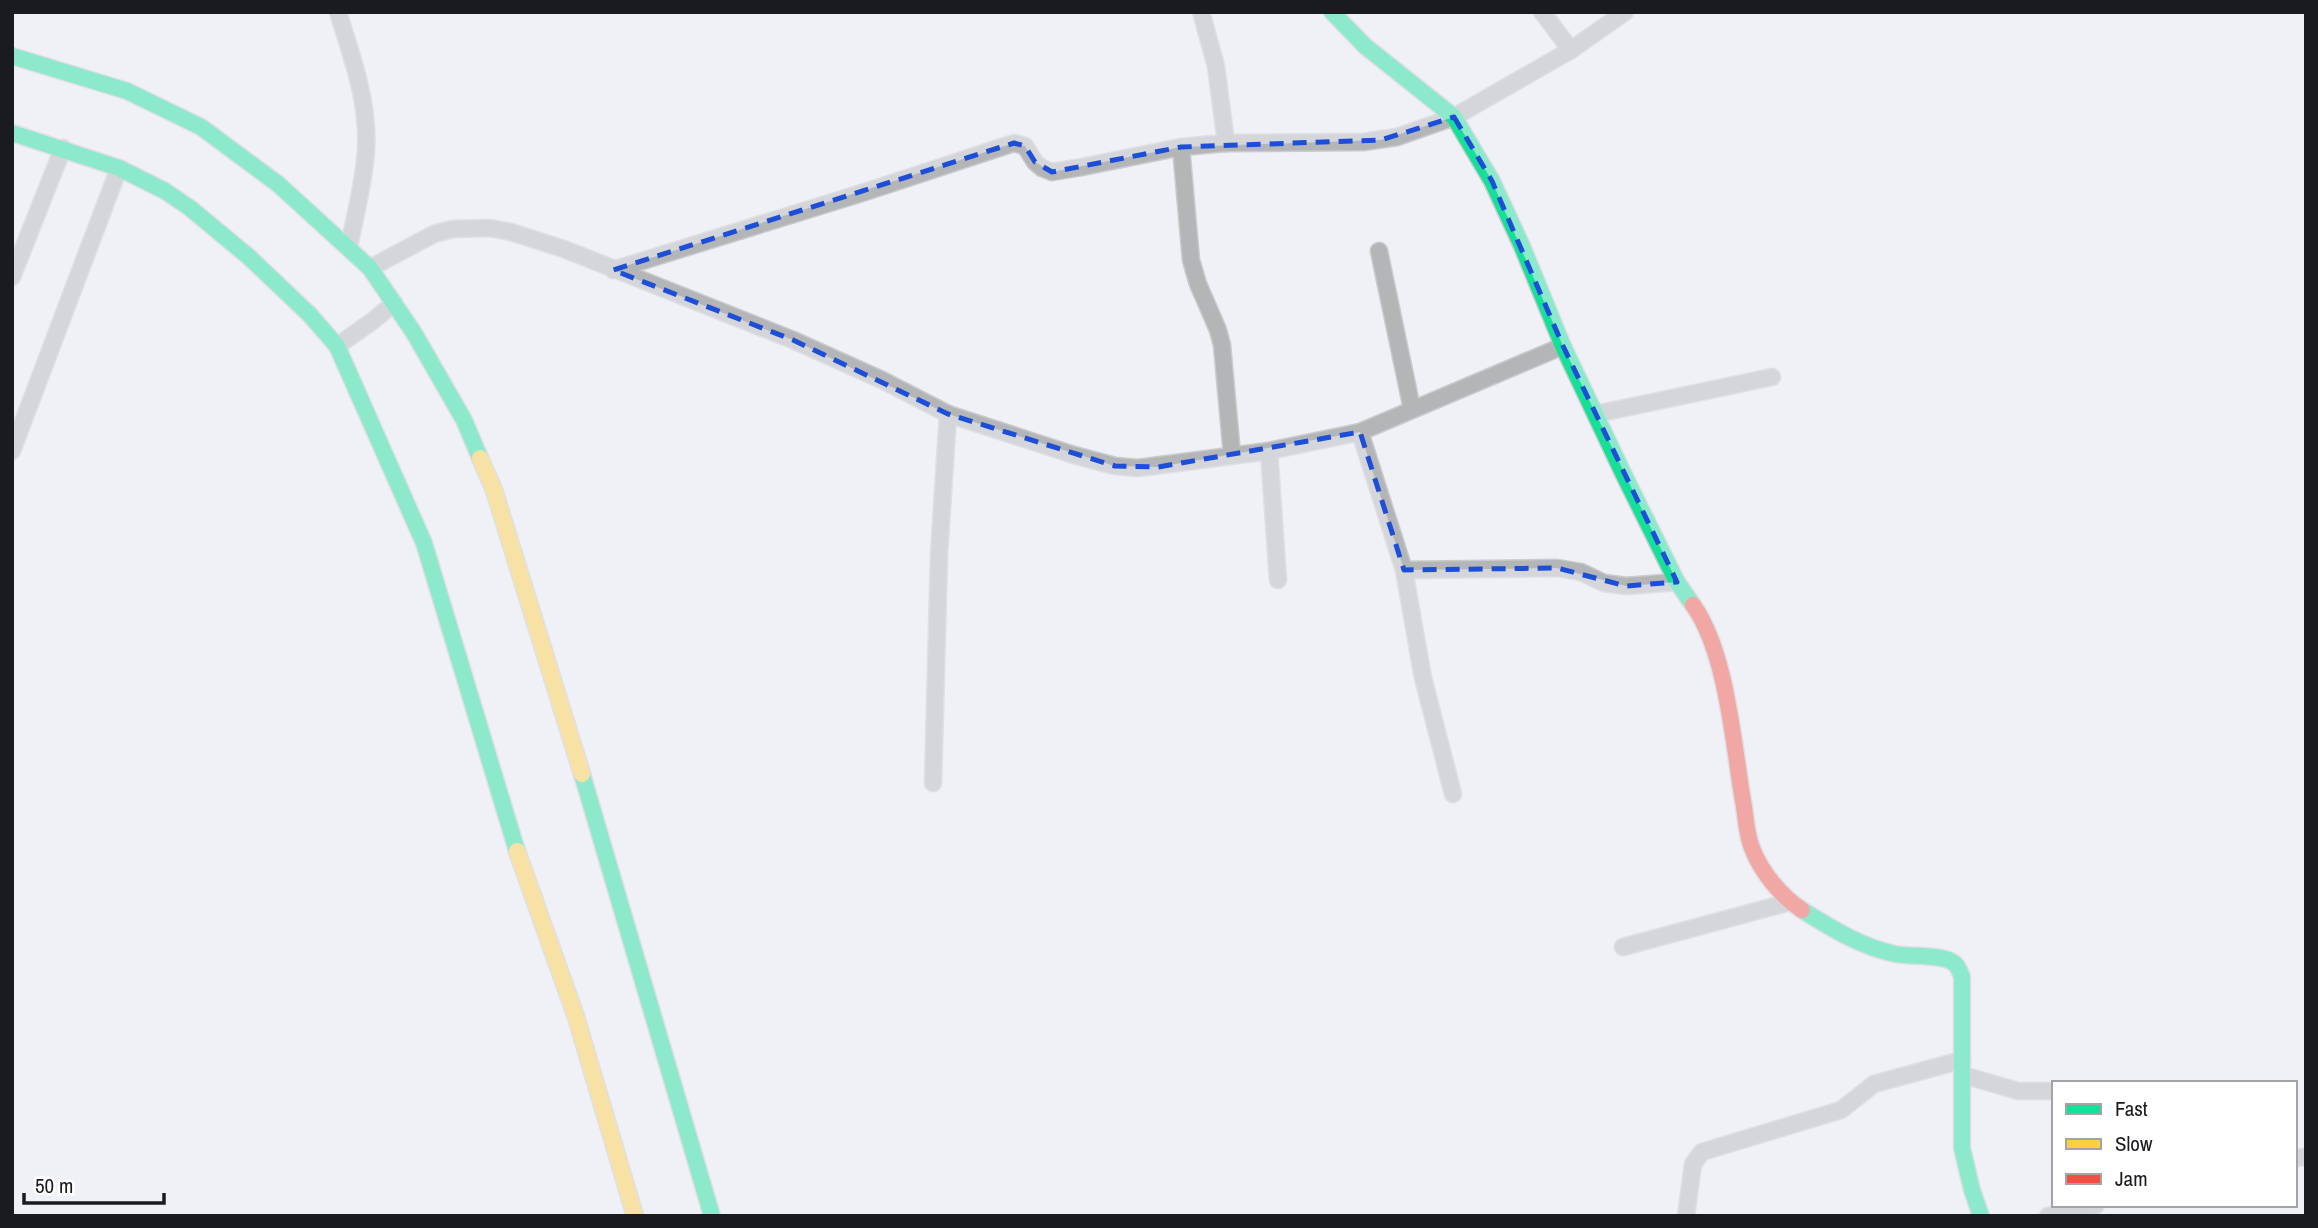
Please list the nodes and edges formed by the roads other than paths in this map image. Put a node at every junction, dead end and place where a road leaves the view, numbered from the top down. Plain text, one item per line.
1 (338, 12) edge
2 (1201, 12) edge
3 (1332, 12) edge
4 (1542, 12) edge
5 (1625, 12) edge
6 (1571, 50) junction
7 (12, 56) edge
8 (1454, 117) junction
9 (12, 134) edge
10 (1226, 143) junction
11 (1181, 147) junction
12 (63, 148) junction
13 (119, 168) junction
14 (349, 247) junction
15 (1379, 251) dead end
16 (370, 268) junction
17 (613, 270) junction
18 (12, 277) edge
19 (394, 303) junction
20 (337, 346) junction
21 (1563, 346) junction
22 (1772, 377) dead end
23 (1412, 409) junction
24 (948, 414) junction
25 (1596, 414) junction
26 (1360, 432) junction
27 (12, 451) edge
28 (1269, 451) junction
29 (1232, 456) junction
30 (1404, 570) junction
31 (1278, 580) dead end
32 (1678, 582) junction
33 (933, 783) dead end
34 (1453, 794) dead end
35 (1790, 902) junction
36 (1623, 947) dead end
37 (1963, 1067) junction
38 (2052, 1091) edge
39 (2087, 1207) edge
40 (635, 1216) edge
41 (712, 1216) edge
42 (1686, 1216) edge
43 (1981, 1216) edge
44 (2048, 1216) edge

1 - 14 street
2 - 10 street
3 - 8 street
4 - 6 street
5 - 6 street
6 - 8 street
7 - 14 street
8 - 10 street
8 - 21 street
9 - 12 street
10 - 11 street
11 - 17 street
11 - 29 street
12 - 13 street
12 - 18 street
13 - 20 street
13 - 27 street
14 - 16 street
15 - 23 street
16 - 17 street
16 - 19 street
17 - 24 street
19 - 20 street
19 - 41 street
20 - 40 street
21 - 23 street
21 - 25 street
22 - 25 street
23 - 26 street
24 - 29 street
24 - 33 street
25 - 32 street
26 - 28 street
26 - 30 street
28 - 29 street
28 - 31 street
30 - 32 street
30 - 34 street
32 - 35 street
35 - 36 street
35 - 37 street
37 - 38 street
37 - 42 street
37 - 43 street
39 - 44 street

